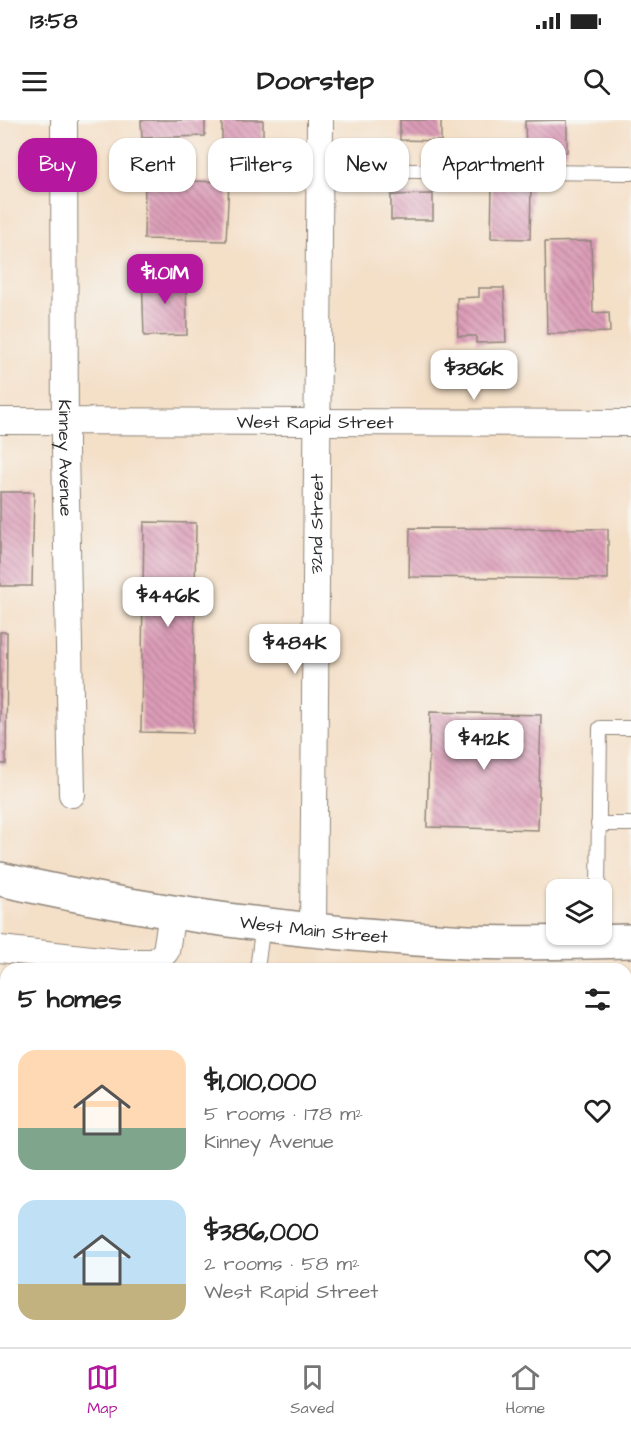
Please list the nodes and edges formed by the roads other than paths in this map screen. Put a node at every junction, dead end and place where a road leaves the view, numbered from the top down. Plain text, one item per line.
1 (64, 120) edge
2 (320, 120) edge
3 (320, 170) junction
4 (631, 173) edge
5 (65, 421) junction
6 (0, 422) edge
7 (317, 422) junction
8 (631, 423) edge
9 (631, 728) edge
10 (72, 794) dead end
11 (598, 824) junction
12 (631, 824) edge
13 (0, 879) edge
14 (597, 879) edge
15 (172, 913) junction
16 (263, 924) junction
17 (314, 929) junction
18 (612, 939) edge
19 (546, 940) edge
20 (631, 941) edge
21 (0, 949) edge
22 (166, 960) edge
23 (258, 963) edge

1 - 5 street, Kinney Avenue
2 - 3 street, 32nd Street
3 - 4 lane
3 - 7 street, 32nd Street
5 - 6 street, West Rapid Street
5 - 7 street, West Rapid Street
5 - 10 street, Kinney Avenue
7 - 8 street, West Rapid Street
7 - 17 street, 32nd Street
9 - 11 lane
11 - 12 lane
11 - 14 lane
13 - 15 main road, West Main Street
15 - 16 main road, West Main Street
15 - 22 street
16 - 17 main road, West Main Street
16 - 23 lane
17 - 19 main road, West Main Street
18 - 20 main road, West Main Street
21 - 22 street

